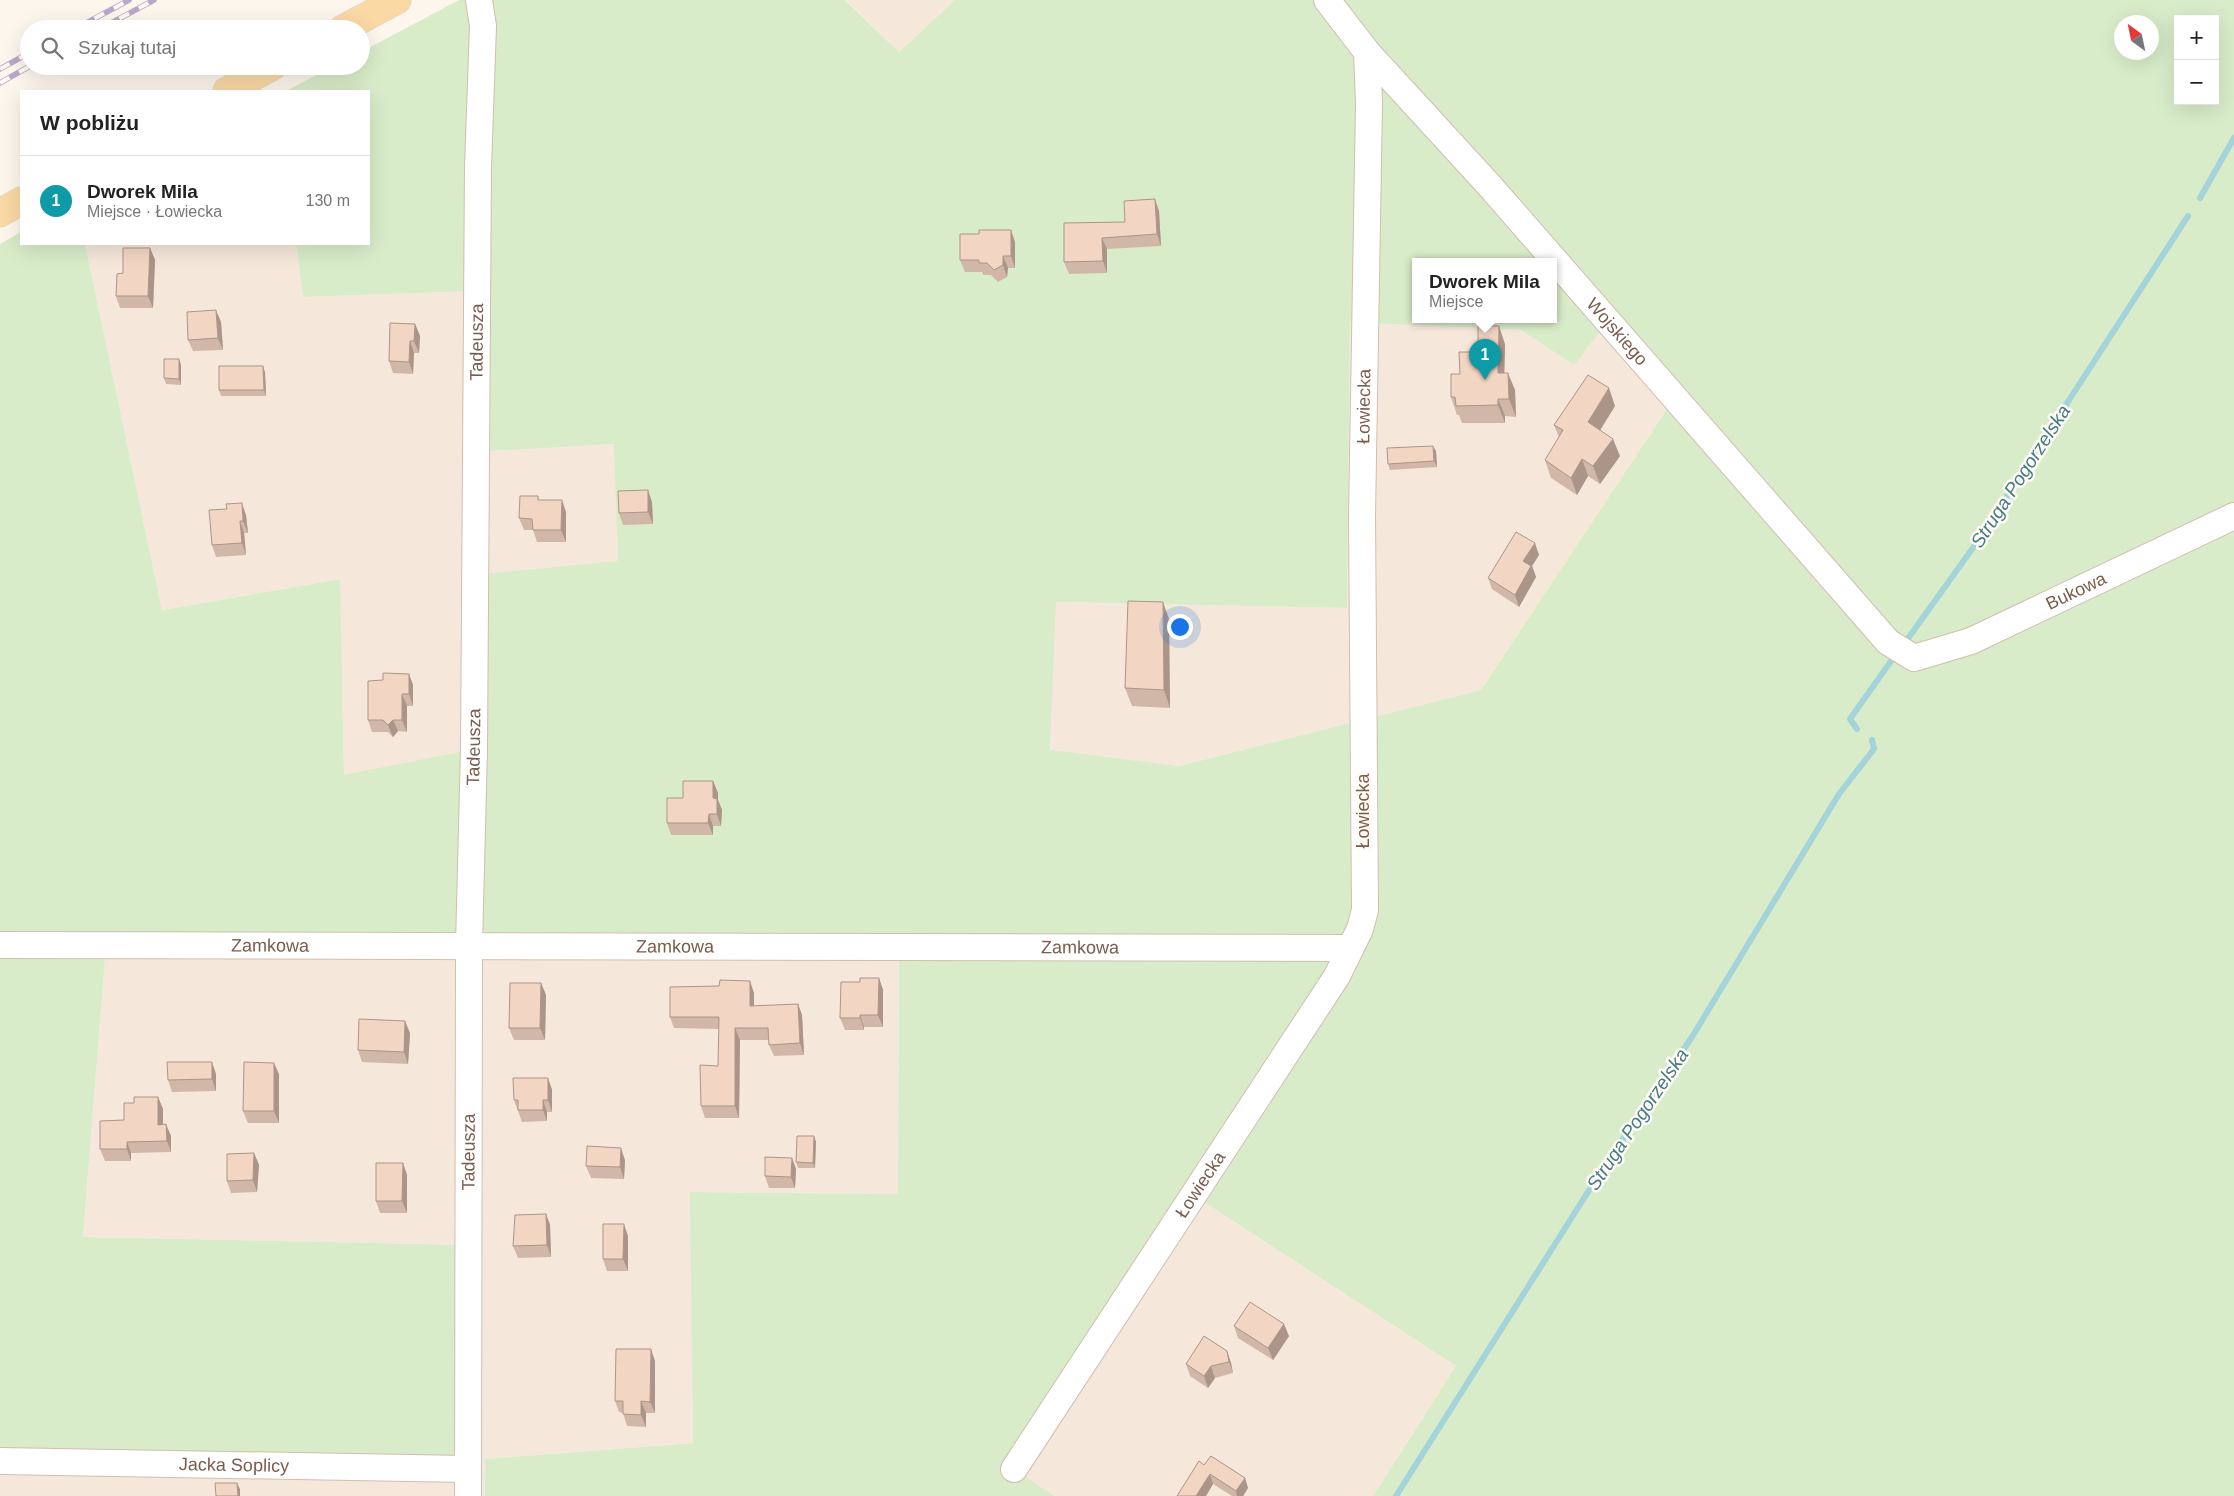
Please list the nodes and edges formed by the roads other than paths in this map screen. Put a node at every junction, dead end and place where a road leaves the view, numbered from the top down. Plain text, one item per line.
1 (397, 0) edge
2 (479, 0) edge
3 (1327, 0) edge
4 (360, 20) edge
5 (1368, 52) junction
6 (256, 75) edge
7 (229, 90) edge
8 (20, 202) edge
9 (0, 213) edge
10 (1554, 258) edge
11 (1557, 262) edge
12 (2234, 516) edge
13 (1902, 650) joint
14 (0, 945) edge
15 (470, 946) junction
16 (1350, 948) junction
17 (0, 1461) edge
18 (1014, 1468) dead end
19 (468, 1469) junction
20 (468, 1496) edge

1 - 4 main road
2 - 15 street, Tadeusza
3 - 5 street, Wojskiego
5 - 10 street, Wojskiego
5 - 16 street, Łowiecka
6 - 7 main road
8 - 9 main road
11 - 13 street, Wojskiego
12 - 13 street, Bukowa
14 - 15 street, Zamkowa
15 - 16 street, Zamkowa
15 - 19 street, Tadeusza
16 - 18 street, Łowiecka
17 - 19 street, Jacka Soplicy
19 - 20 street, Tadeusza

